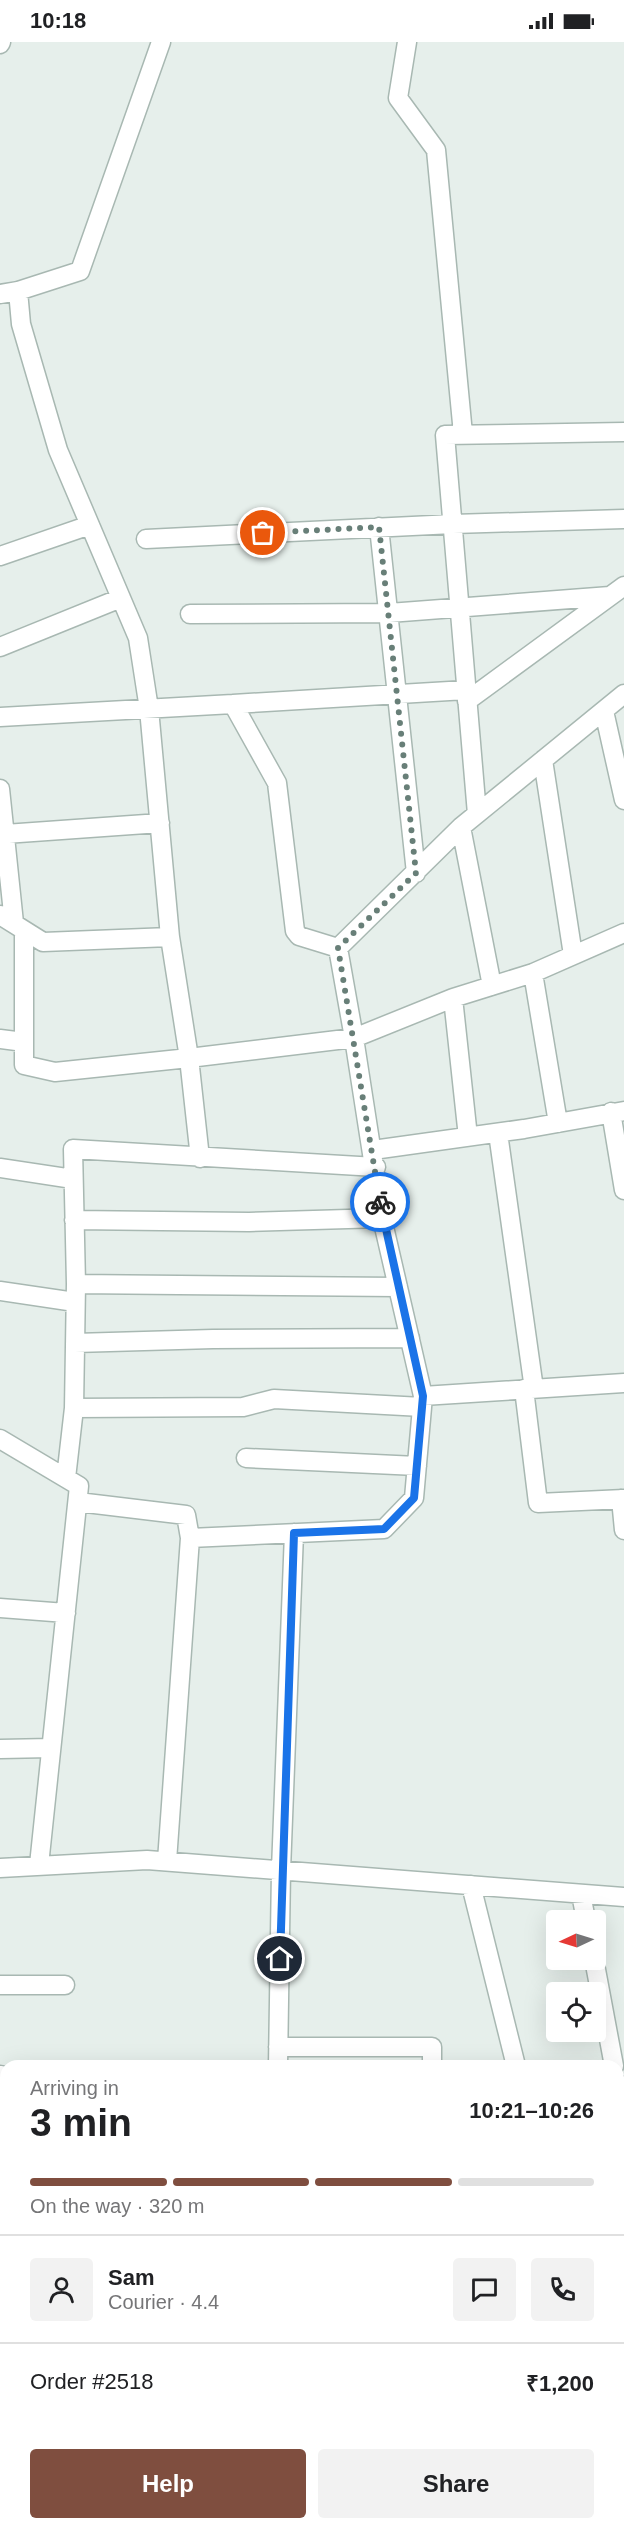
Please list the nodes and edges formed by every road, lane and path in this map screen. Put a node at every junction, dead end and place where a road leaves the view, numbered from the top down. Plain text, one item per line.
1 (160, 42) edge
2 (407, 42) edge
3 (18, 291) junction
4 (0, 294) edge
5 (624, 432) edge
6 (464, 434) junction
7 (624, 519) edge
8 (453, 524) junction
9 (90, 525) junction
10 (379, 527) junction
11 (146, 539) dead end
12 (0, 556) edge
13 (617, 591) edge
14 (121, 598) junction
15 (460, 608) junction
16 (389, 613) junction
17 (190, 614) dead end
18 (0, 647) edge
19 (624, 694) edge
20 (467, 695) junction
21 (396, 696) junction
22 (233, 704) junction
23 (149, 709) junction
24 (603, 711) junction
25 (0, 717) edge
26 (618, 748) edge
27 (543, 760) junction
28 (0, 789) edge
29 (624, 801) edge
30 (477, 814) junction
31 (160, 823) junction
32 (461, 828) junction
33 (5, 834) junction
34 (416, 873) junction
35 (13, 923) edge
36 (624, 933) edge
37 (170, 938) junction
38 (338, 948) junction
39 (573, 955) junction
40 (533, 974) junction
41 (492, 986) junction
42 (453, 998) junction
43 (354, 1038) junction
44 (0, 1039) edge
45 (24, 1042) junction
46 (189, 1058) junction
47 (618, 1111) edge
48 (558, 1123) junction
49 (498, 1133) junction
50 (468, 1137) junction
51 (200, 1158) junction
52 (375, 1158) junction
53 (0, 1168) edge
54 (73, 1179) junction
55 (624, 1190) edge
56 (382, 1218) junction
57 (74, 1220) junction
58 (398, 1287) junction
59 (0, 1291) edge
60 (76, 1293) junction
61 (410, 1338) junction
62 (75, 1343) junction
63 (624, 1383) edge
64 (529, 1389) junction
65 (423, 1402) junction
66 (74, 1408) junction
67 (0, 1439) edge
68 (246, 1458) dead end
69 (417, 1466) junction
70 (66, 1478) junction
71 (623, 1499) edge
72 (78, 1503) junction
73 (624, 1530) edge
74 (294, 1533) junction
75 (190, 1538) junction
76 (0, 1608) edge
77 (66, 1613) junction
78 (51, 1748) junction
79 (0, 1749) edge
80 (166, 1862) junction
81 (39, 1866) junction
82 (0, 1868) edge
83 (281, 1870) junction
84 (471, 1885) junction
85 (582, 1894) junction
86 (624, 1897) edge
87 (584, 1910) edge
88 (596, 1970) edge
89 (0, 1985) edge
90 (65, 1985) dead end
91 (278, 2047) junction
92 (278, 2060) edge
93 (432, 2060) edge
94 (515, 2060) edge
95 (613, 2060) edge

1 - 3 street
2 - 6 street
3 - 4 street
3 - 9 street
5 - 6 street
6 - 8 street
7 - 8 street
8 - 10 street
8 - 15 street
9 - 12 street
9 - 14 street
10 - 11 street
10 - 16 street
13 - 15 street
13 - 20 street
14 - 18 street
14 - 23 street
15 - 16 street
15 - 20 street
16 - 17 street
16 - 21 street
19 - 24 street
20 - 21 street
20 - 30 street
21 - 22 street
21 - 34 street
22 - 23 street
22 - 38 street
23 - 25 street
23 - 31 street
24 - 26 street
24 - 27 street
26 - 29 street
27 - 30 street
27 - 39 street
28 - 33 street
30 - 32 street
31 - 33 street
31 - 37 street
32 - 34 street
32 - 41 street
33 - 35 street
34 - 38 street
35 - 37 street
35 - 45 street
36 - 39 street
37 - 46 street
38 - 43 street
39 - 40 street
40 - 41 street
40 - 48 street
41 - 42 street
42 - 43 street
42 - 50 street
43 - 46 street
43 - 52 street
44 - 45 street
45 - 46 street
46 - 51 street
47 - 48 street
47 - 55 street
48 - 49 street
49 - 50 street
49 - 64 street
50 - 52 street
51 - 52 street
51 - 54 street
52 - 56 street
53 - 54 street
54 - 57 street
56 - 57 street
56 - 58 street
57 - 60 street
58 - 60 street
58 - 61 street
59 - 60 street
60 - 62 street
61 - 62 street
61 - 65 street
62 - 66 street
63 - 64 street
64 - 65 street
64 - 71 street
65 - 66 street
65 - 69 street
66 - 70 street
67 - 70 street
68 - 69 street
69 - 74 street
70 - 72 street
71 - 73 street
72 - 75 street
72 - 77 street
74 - 75 street
74 - 83 street
75 - 80 street
76 - 77 street
77 - 78 street
78 - 79 street
78 - 81 street
80 - 81 street
80 - 83 street
81 - 82 street
83 - 84 street
83 - 91 street
84 - 85 street
84 - 94 street
85 - 86 street
85 - 87 street
88 - 95 street
89 - 90 street
91 - 92 street
91 - 93 street

